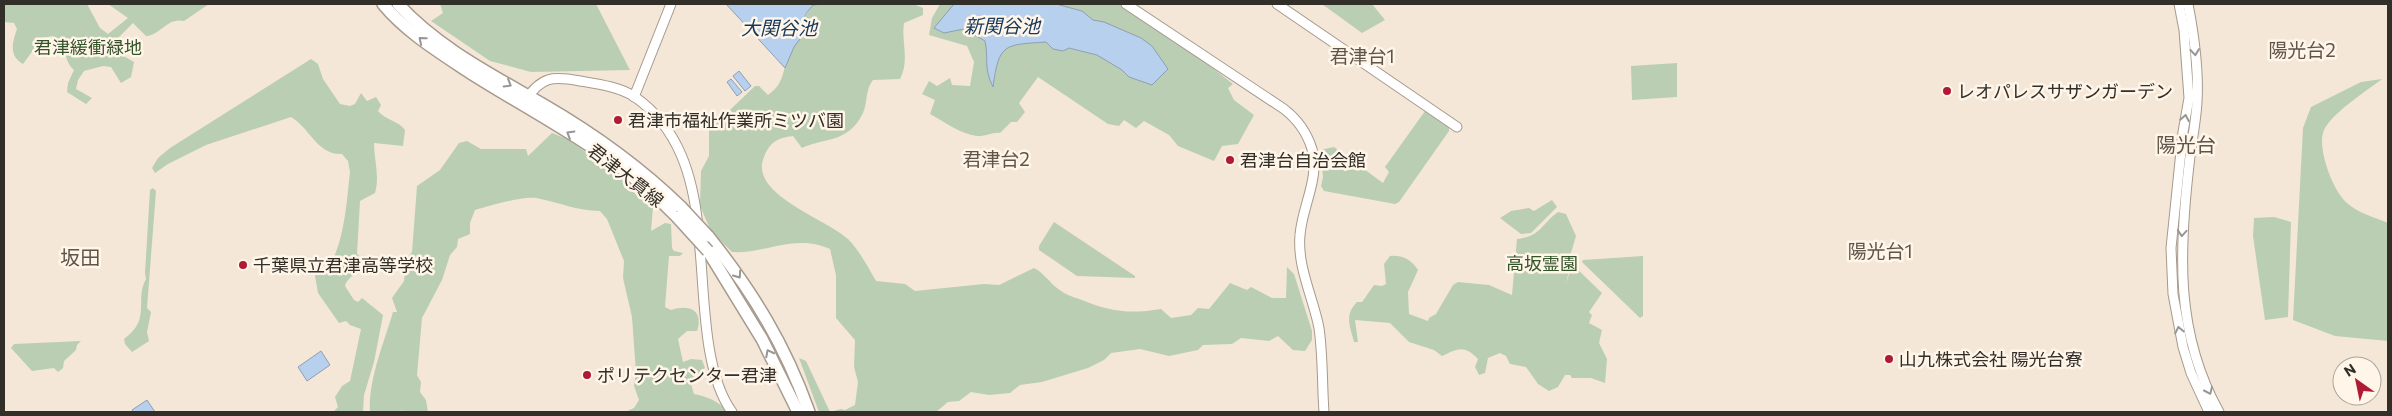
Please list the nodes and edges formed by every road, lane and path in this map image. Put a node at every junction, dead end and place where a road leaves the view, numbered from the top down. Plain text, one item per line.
1 (383, 4) edge
2 (398, 4) edge
3 (671, 4) edge
4 (1126, 4) edge
5 (1277, 4) edge
6 (2179, 4) edge
7 (2188, 4) edge
8 (634, 97) junction
9 (525, 100) junction
10 (1457, 127) dead end
11 (2182, 185) junction
12 (679, 212) junction
13 (732, 412) edge
14 (798, 412) edge
15 (809, 412) edge
16 (1324, 412) edge
17 (2209, 412) edge
18 (2219, 412) edge

9 -> 1 main road, 君津大貫線
2 -> 9 main road, 君津大貫線
3 - 8 street
4 - 16 street
5 - 10 street
11 -> 6 street
7 -> 11 street
8 - 9 street
8 - 13 street
9 - 12 main road, 君津大貫線
17 -> 11 street
11 -> 18 street
14 -> 12 main road, 君津大貫線, bridge
12 -> 15 main road, 君津大貫線, bridge

